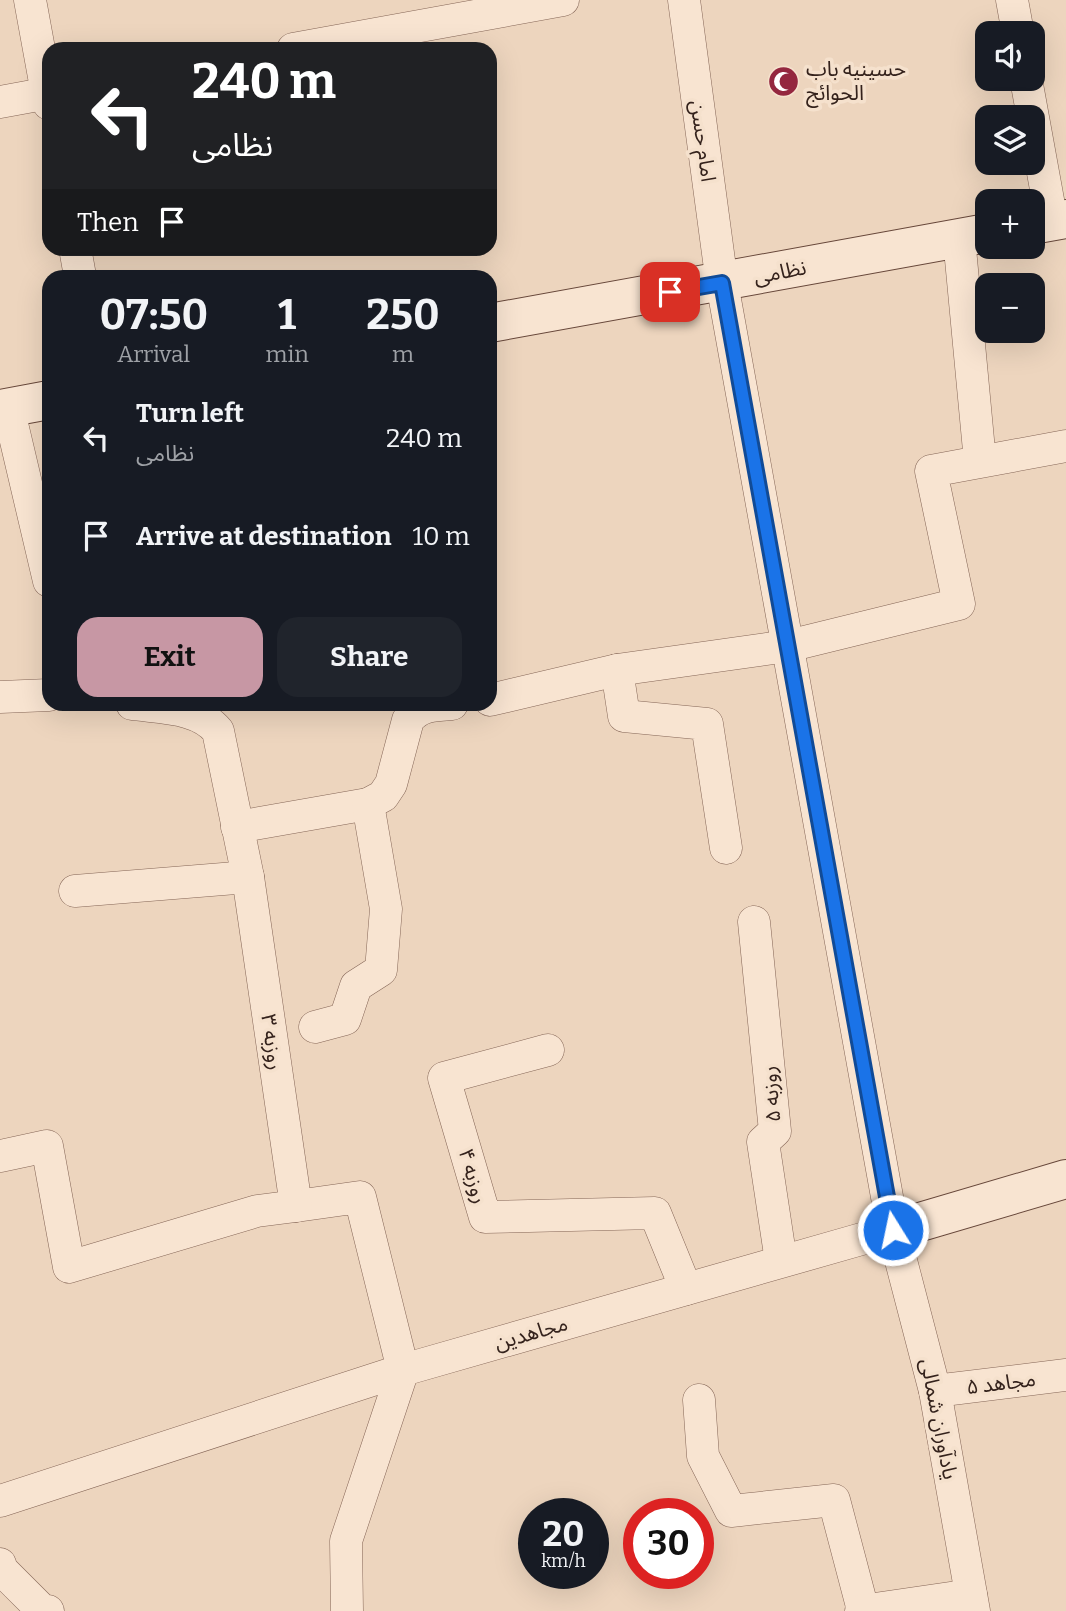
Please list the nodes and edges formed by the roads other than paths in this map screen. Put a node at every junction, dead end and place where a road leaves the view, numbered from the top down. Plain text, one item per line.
1 (30, 0) edge
2 (563, 0) edge
3 (684, 0) edge
4 (1012, 0) edge
5 (1016, 21) edge
6 (332, 42) edge
7 (42, 65) edge
8 (1028, 91) edge
9 (42, 98) edge
10 (0, 102) edge
11 (1050, 222) edge
12 (973, 236) edge
13 (722, 283) junction
14 (497, 322) edge
15 (42, 401) edge
16 (3, 404) edge
17 (1066, 446) edge
18 (980, 461) junction
19 (42, 554) edge
20 (788, 646) junction
21 (617, 670) junction
22 (42, 695) edge
23 (0, 697) edge
24 (497, 697) edge
25 (175, 711) edge
26 (416, 711) edge
27 (368, 804) junction
28 (236, 827) junction
29 (726, 848) dead end
30 (247, 877) junction
31 (75, 891) dead end
32 (754, 922) dead end
33 (315, 1027) dead end
34 (548, 1050) dead end
35 (0, 1156) edge
36 (1066, 1179) edge
37 (296, 1206) junction
38 (893, 1230) junction
39 (781, 1261) junction
40 (686, 1289) junction
41 (403, 1370) junction
42 (1066, 1375) edge
43 (936, 1391) junction
44 (699, 1400) dead end
45 (0, 1501) edge
46 (0, 1564) edge
47 (973, 1603) edge
48 (48, 1611) edge
49 (347, 1611) edge
50 (862, 1611) edge

1 - 7 street
2 - 6 street
3 - 13 street, امام حسن
4 - 5 street
8 - 11 street
9 - 10 street
12 - 13 main road, نظامی
12 - 18 street
13 - 14 main road, نظامی
13 - 20 street, امام حسن
15 - 16 main road
16 - 19 street
17 - 18 street
18 - 20 street
20 - 21 street
20 - 38 street, یادآوران شمالی
21 - 24 street
21 - 29 street
22 - 23 street
25 - 28 street, روزبه ۳
26 - 27 street
27 - 28 street
27 - 33 street
28 - 30 street, روزبه ۳
30 - 31 street
30 - 37 street, روزبه ۳
32 - 39 street, روزبه ۵
34 - 40 street, روزبه ۴
35 - 37 street
36 - 38 main road, مجاهدین
37 - 41 street
38 - 39 street, مجاهدین
38 - 43 street, یادآوران شمالی
39 - 40 street, مجاهدین
40 - 41 street, مجاهدین
41 - 45 street, مجاهدین
41 - 49 street
42 - 43 street, مجاهد ۵
43 - 47 street, یادآوران شمالی
44 - 50 street
46 - 48 street
47 - 50 street

